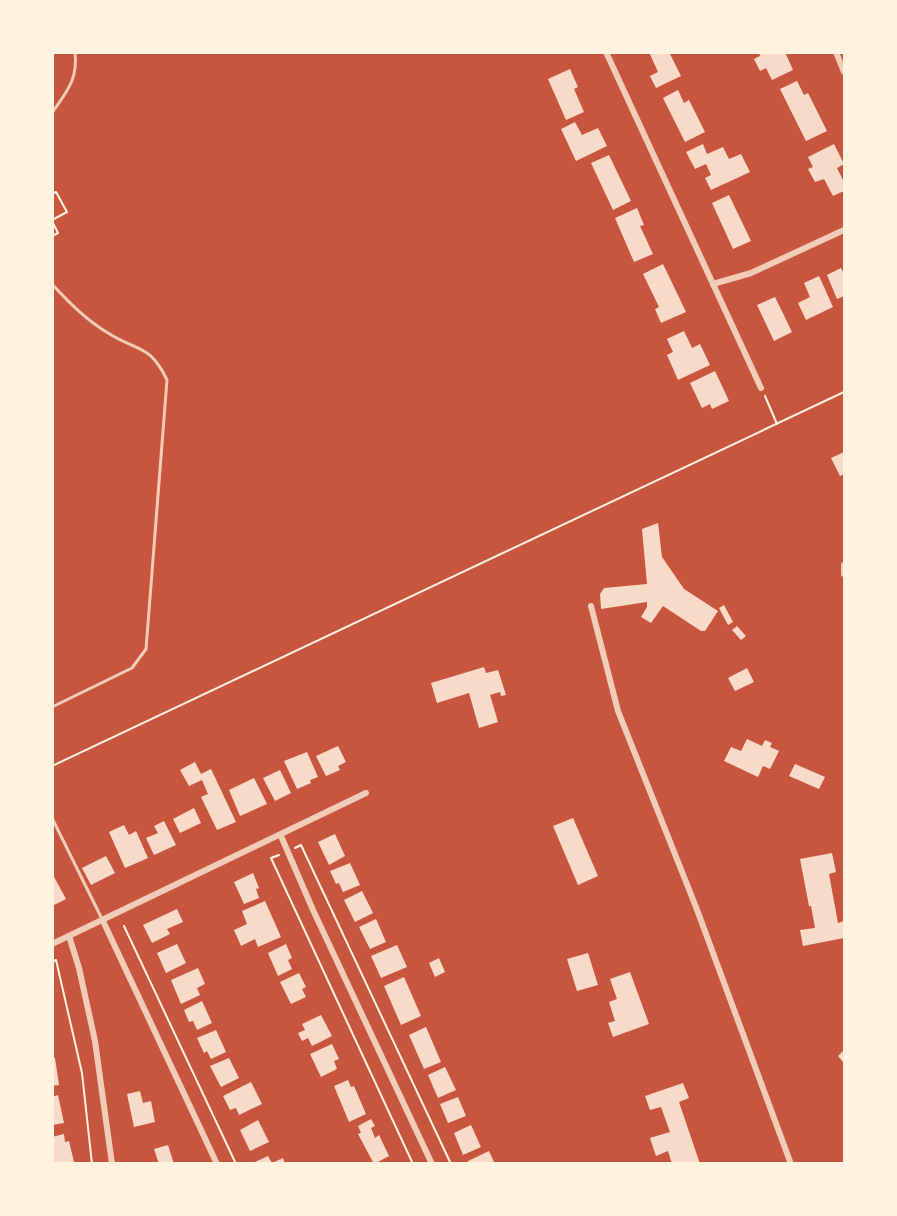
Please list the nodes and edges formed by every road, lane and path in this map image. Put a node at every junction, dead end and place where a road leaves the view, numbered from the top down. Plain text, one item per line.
1 (75, 52) edge
2 (606, 52) edge
3 (836, 52) edge
4 (844, 72) edge
5 (52, 113) edge
6 (52, 194) edge
7 (52, 221) edge
8 (844, 230) edge
9 (52, 236) edge
10 (52, 284) edge
11 (713, 284) junction
12 (761, 388) joint
13 (844, 392) edge
14 (777, 424) junction
15 (844, 565) edge
16 (844, 574) edge
17 (591, 606) dead end
18 (52, 707) edge
19 (52, 766) edge
20 (366, 794) dead end
21 (52, 819) edge
22 (280, 836) junction
23 (103, 921) junction
24 (124, 926) dead end
25 (69, 936) junction
26 (52, 944) edge
27 (52, 962) edge
28 (92, 1164) edge
29 (112, 1164) edge
30 (217, 1164) edge
31 (236, 1164) edge
32 (432, 1164) edge
33 (791, 1164) edge

1 - 5 lane
2 - 11 street
3 - 4 street
6 - 7 path
7 - 9 path
8 - 11 street
10 - 18 lane
11 - 12 street
12 - 14 path
13 - 14 path
14 - 19 path
15 - 16 street
17 - 33 street
20 - 22 street
21 - 23 lane
22 - 23 street
22 - 32 street
23 - 25 street
23 - 30 street
24 - 31 path
25 - 26 street
25 - 29 street
27 - 28 path

